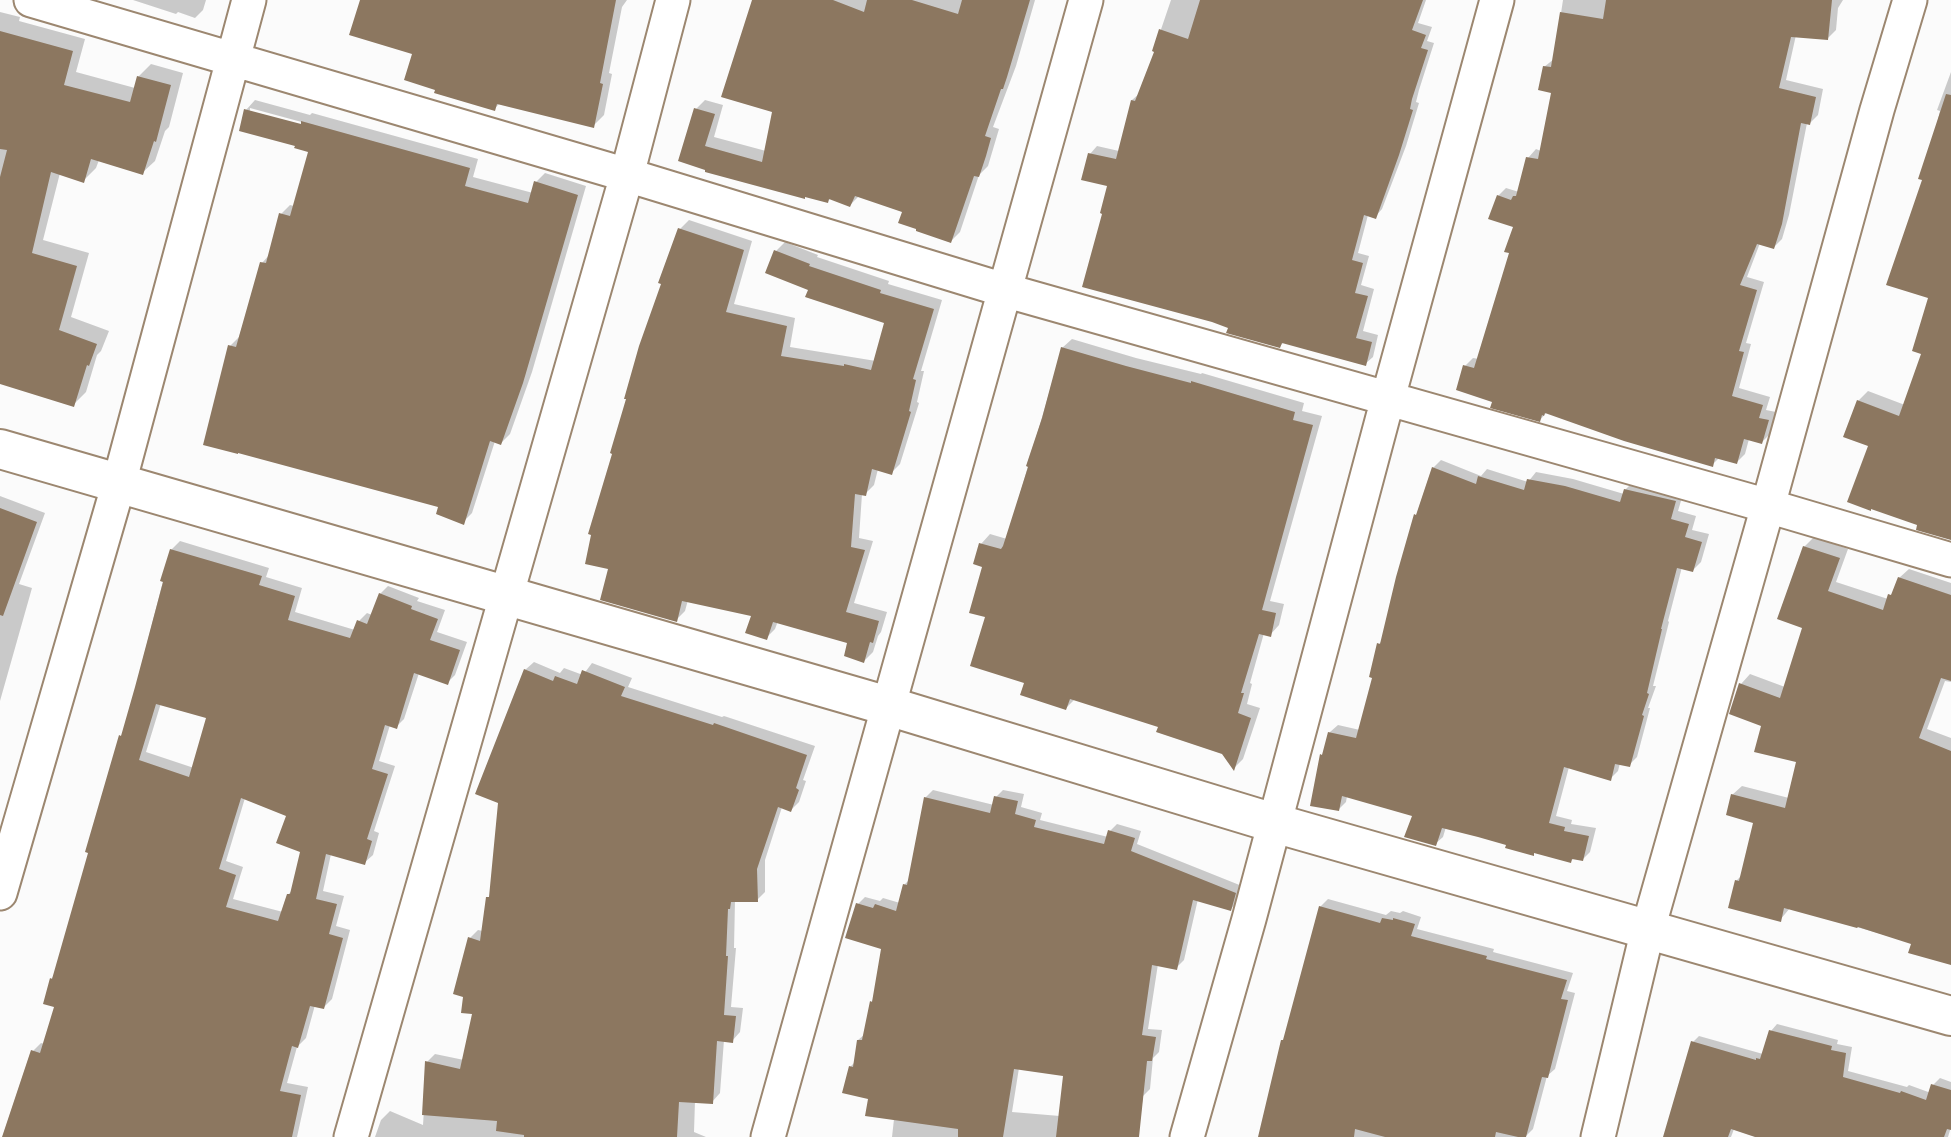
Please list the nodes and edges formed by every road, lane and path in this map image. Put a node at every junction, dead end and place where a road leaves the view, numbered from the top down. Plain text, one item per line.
1 (31, 0) edge
2 (248, 0) edge
3 (673, 0) edge
4 (1086, 0) edge
5 (1497, 0) edge
6 (1910, 0) edge
7 (233, 60) junction
8 (627, 176) junction
9 (1004, 290) junction
10 (1388, 398) junction
11 (0, 449) edge
12 (119, 483) junction
13 (1768, 506) junction
14 (1951, 560) edge
15 (507, 594) junction
16 (888, 706) junction
17 (1275, 823) junction
18 (0, 892) edge
19 (1648, 929) junction
20 (1951, 1016) edge
21 (351, 1137) edge
22 (768, 1137) edge
23 (1187, 1137) edge
24 (1598, 1137) edge

1 - 7 street
2 - 7 street
3 - 8 street
4 - 9 street
5 - 10 street
6 - 13 street
7 - 8 street
7 - 12 street
8 - 9 street
8 - 15 street
9 - 10 street
9 - 16 street
10 - 13 street
10 - 17 street
11 - 12 main road
12 - 15 main road
12 - 18 street
13 - 14 street
13 - 19 street
15 - 16 main road
15 - 21 street
16 - 17 main road
16 - 22 street
17 - 19 main road
17 - 23 street
19 - 20 main road
19 - 24 street

